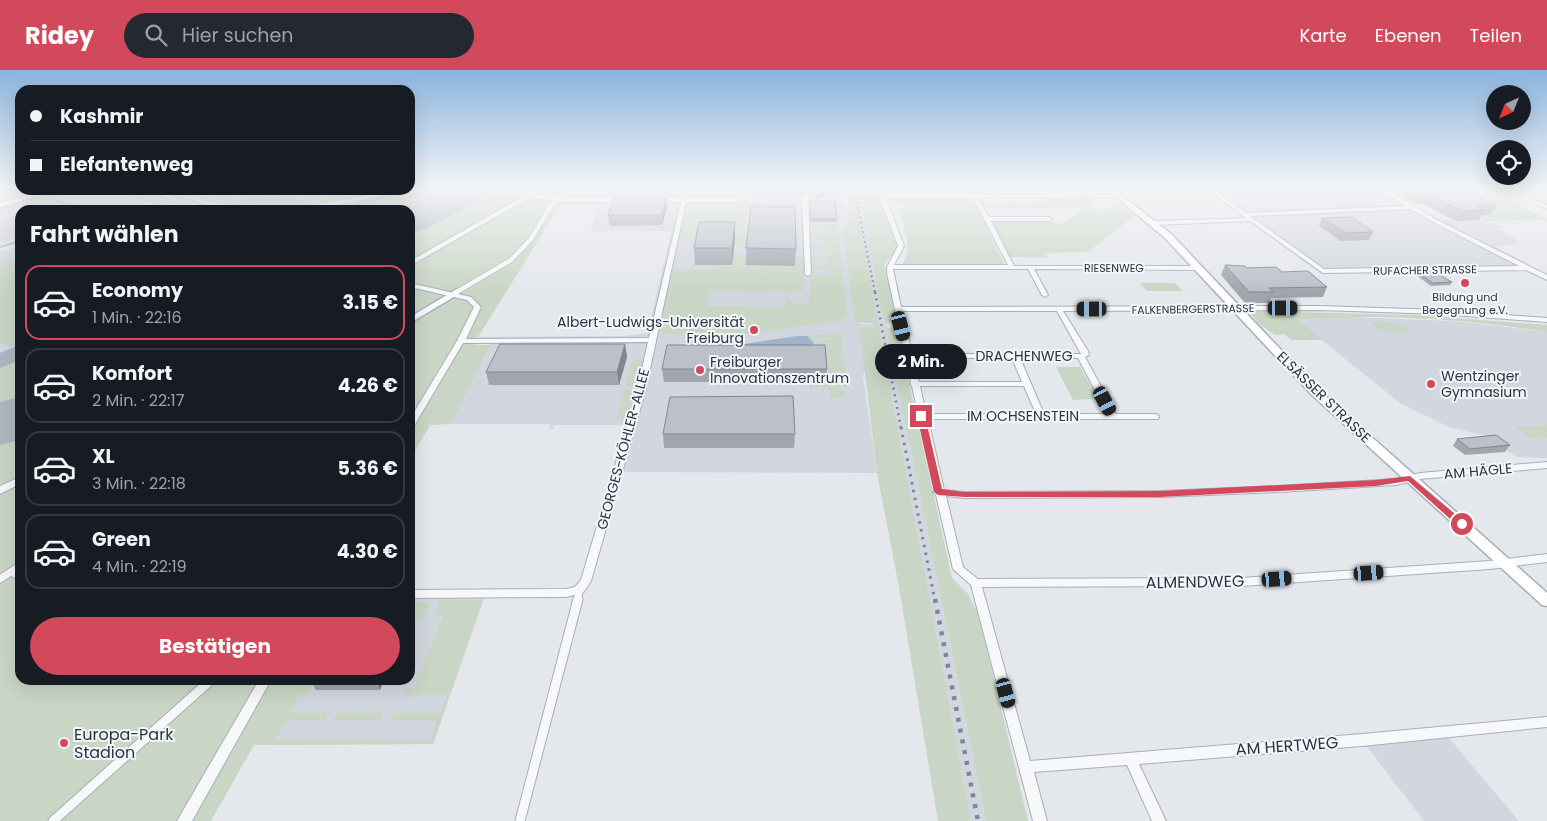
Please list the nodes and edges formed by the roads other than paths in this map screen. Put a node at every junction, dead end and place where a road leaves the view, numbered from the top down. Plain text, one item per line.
1 (485, 222) edge
2 (540, 222) edge
3 (679, 222) edge
4 (805, 222) edge
5 (892, 222) edge
6 (989, 222) edge
7 (1177, 222) edge
8 (1256, 222) edge
9 (1440, 222) edge
10 (1154, 223) joint
11 (415, 261) edge
12 (890, 267) junction
13 (1012, 268) junction
14 (1030, 268) junction
15 (1199, 268) junction
16 (1528, 268) junction
17 (808, 274) dead end
18 (1547, 278) edge
19 (415, 285) edge
20 (452, 294) junction
21 (1045, 294) dead end
22 (898, 309) junction
23 (1059, 309) junction
24 (1235, 309) junction
25 (415, 317) edge
26 (1547, 320) edge
27 (653, 340) junction
28 (461, 341) junction
29 (908, 356) junction
30 (1015, 356) junction
31 (1080, 356) junction
32 (914, 384) junction
33 (1027, 384) junction
34 (921, 416) junction
35 (1041, 416) junction
36 (1113, 416) junction
37 (1155, 417) dead end
38 (415, 418) edge
39 (1547, 465) edge
40 (1410, 478) junction
41 (15, 483) edge
42 (0, 491) edge
43 (938, 492) junction
44 (1547, 558) edge
45 (1504, 563) junction
46 (15, 569) edge
47 (10, 572) junction
48 (15, 574) edge
49 (0, 578) edge
50 (976, 583) junction
51 (578, 590) junction
52 (415, 594) edge
53 (1547, 601) edge
54 (205, 685) edge
55 (262, 685) edge
56 (1547, 722) edge
57 (1130, 758) junction
58 (1026, 767) junction
59 (52, 821) edge
60 (184, 821) edge
61 (520, 821) edge
62 (1040, 821) edge
63 (1159, 821) edge

1 - 11 street
2 - 20 street
3 - 27 street, GEORGES-KÖHLER-ALLEE
4 - 17 street
5 - 12 street
6 - 13 street
7 - 10 street
8 - 16 street, RUFACHER STRASSE
9 - 16 street
10 - 15 main road, ELSÄSSER STRASSE
12 - 13 street, RIESENWEG
12 - 22 street
13 - 14 street, RIESENWEG
14 - 15 street, RIESENWEG
14 - 21 street
15 - 24 main road, ELSÄSSER STRASSE
16 - 18 street
19 - 20 street
20 - 25 street
20 - 28 street
22 - 23 street, FALKENBERGERSTRASSE
22 - 29 street
23 - 24 street, FALKENBERGERSTRASSE
23 - 31 street, DRACHENWEG
24 - 26 street, FALKENBERGERSTRASSE
24 - 40 main road, ELSÄSSER STRASSE
27 - 28 street
27 - 51 street, GEORGES-KÖHLER-ALLEE
28 - 38 street
29 - 30 street, DRACHENWEG
29 - 32 street
30 - 31 street, DRACHENWEG
30 - 33 street
31 - 36 street, DRACHENWEG
32 - 33 street
32 - 34 street
33 - 35 street
34 - 35 street, IM OCHSENSTEIN
34 - 43 street
35 - 36 street, IM OCHSENSTEIN
36 - 37 street, IM OCHSENSTEIN
39 - 40 street, AM HÄGLE
40 - 43 street, AM HÄGLE
40 - 45 main road, ELSÄSSER STRASSE
41 - 42 street
43 - 50 street
44 - 45 street, ALMENDWEG
45 - 50 street, ALMENDWEG
45 - 53 main road, ELSÄSSER STRASSE
46 - 47 street
47 - 48 street
47 - 49 street
50 - 58 street
51 - 52 street
51 - 61 street
54 - 59 street
55 - 60 street
56 - 57 street, AM HERTWEG
57 - 58 street, AM HERTWEG
57 - 63 street
58 - 62 street

